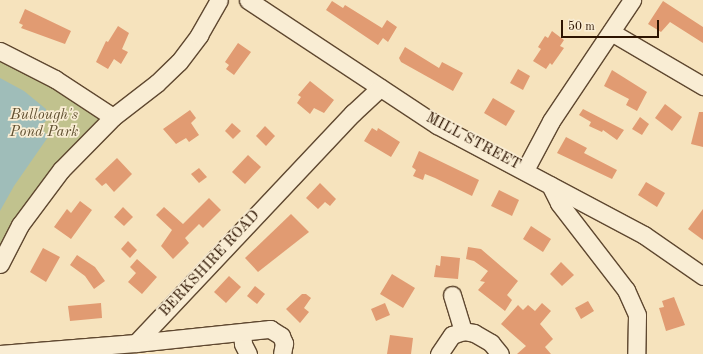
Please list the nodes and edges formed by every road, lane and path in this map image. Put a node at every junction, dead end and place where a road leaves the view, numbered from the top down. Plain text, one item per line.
1 (219, 0) edge
2 (248, 0) edge
3 (632, 0) edge
4 (611, 32) junction
5 (0, 51) edge
6 (703, 86) edge
7 (380, 88) junction
8 (113, 117) junction
9 (525, 170) junction
10 (550, 185) junction
11 (0, 264) edge
12 (703, 276) edge
13 (452, 295) dead end
14 (463, 331) junction
15 (242, 334) junction
16 (136, 343) junction
17 (0, 354) edge
18 (248, 354) edge
19 (282, 354) edge
20 (439, 354) edge
21 (500, 354) edge
22 (636, 354) edge

1 - 8 street
2 - 7 street, MILL STREET
3 - 4 street
4 - 6 street
4 - 9 street
5 - 8 street
7 - 9 street, MILL STREET
7 - 16 street, BERKSHIRE ROAD
8 - 11 street
9 - 10 street, MILL STREET
10 - 12 street, MILL STREET
10 - 22 street
13 - 14 street
14 - 20 street
14 - 21 street
15 - 16 street
15 - 18 street
15 - 19 street
16 - 17 street

